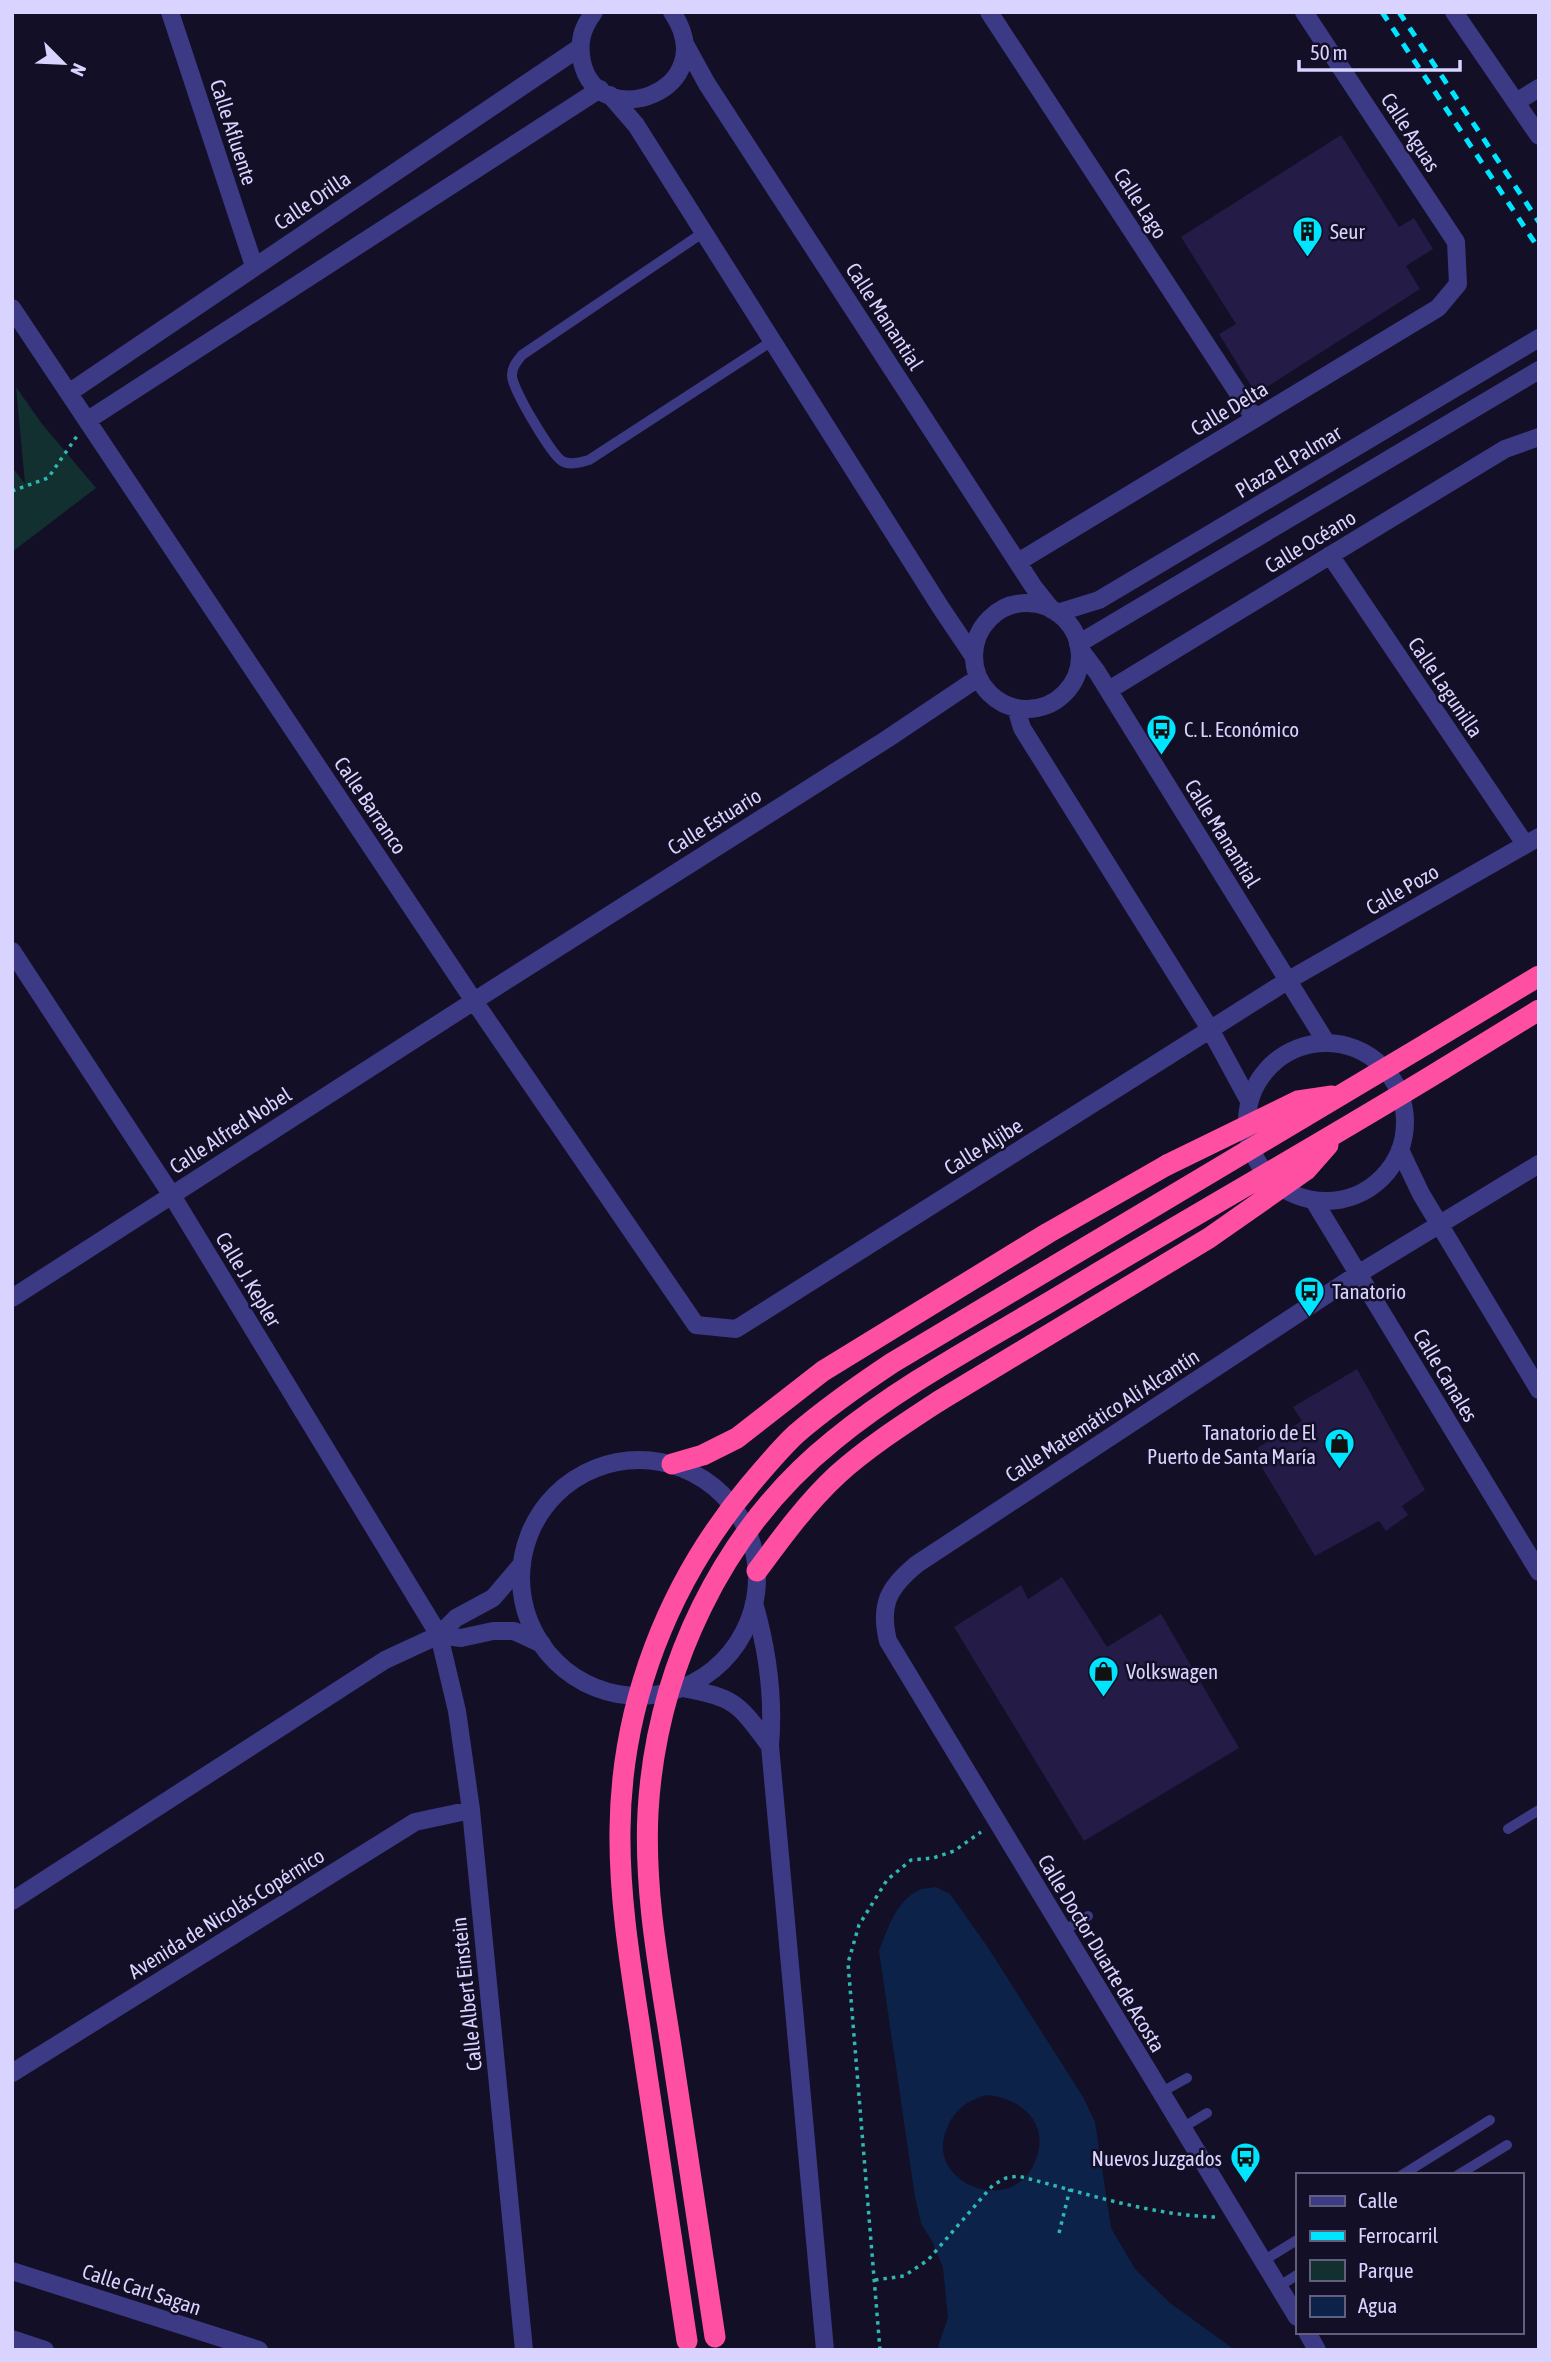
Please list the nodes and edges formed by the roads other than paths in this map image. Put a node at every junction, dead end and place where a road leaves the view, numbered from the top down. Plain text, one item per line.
1 (170, 12) edge
2 (594, 12) edge
3 (989, 12) edge
4 (1304, 12) edge
5 (678, 14) edge
6 (1460, 14) edge
7 (685, 44) junction
8 (579, 48) junction
9 (1539, 89) edge
10 (605, 92) junction
11 (1516, 102) junction
12 (1539, 136) edge
13 (704, 232) junction
14 (254, 266) junction
15 (1458, 284) joint
16 (12, 308) edge
17 (1539, 338) edge
18 (772, 341) junction
19 (1539, 370) edge
20 (70, 392) junction
21 (1255, 419) junction
22 (88, 420) junction
23 (1539, 437) edge
24 (1330, 555) junction
25 (1018, 562) junction
26 (1054, 611) junction
27 (1078, 646) junction
28 (974, 657) junction
29 (978, 678) junction
30 (1109, 690) junction
31 (1016, 708) junction
32 (1532, 841) edge
33 (12, 951) edge
34 (1539, 975) edge
35 (1287, 981) junction
36 (474, 1001) junction
37 (1539, 1010) edge
38 (1210, 1029) junction
39 (1326, 1042) junction
40 (1345, 1094) junction
41 (1249, 1101) junction
42 (1340, 1132) junction
43 (1400, 1150) junction
44 (1539, 1164) edge
45 (171, 1194) junction
46 (1314, 1201) junction
47 (1439, 1223) junction
48 (1358, 1274) junction
49 (12, 1298) edge
50 (696, 1325) joint
51 (1539, 1390) edge
52 (672, 1464) junction
53 (522, 1564) junction
54 (757, 1571) junction
55 (1539, 1572) edge
56 (754, 1603) junction
57 (884, 1607) joint
58 (439, 1635) junction
59 (542, 1644) junction
60 (682, 1688) junction
61 (771, 1746) junction
62 (471, 1810) junction
63 (1539, 1810) edge
64 (1507, 1829) dead end
65 (12, 1901) edge
66 (1088, 1916) dead end
67 (1063, 1931) junction
68 (12, 2073) edge
69 (1186, 2078) dead end
70 (1160, 2093) junction
71 (1207, 2113) dead end
72 (1490, 2120) dead end
73 (1182, 2128) junction
74 (1507, 2145) dead end
75 (1405, 2173) edge
76 (1461, 2173) edge
77 (1296, 2241) edge
78 (1263, 2261) junction
79 (12, 2271) edge
80 (1296, 2276) edge
81 (1278, 2287) junction
82 (1296, 2315) edge
83 (1308, 2334) edge
84 (12, 2339) edge
85 (716, 2343) edge
86 (688, 2345) edge
87 (46, 2350) edge
88 (259, 2350) edge
89 (524, 2350) edge
90 (825, 2350) edge
91 (1317, 2350) edge

1 - 14 street, Calle Afluente
2 - 8 street
3 - 21 street, Calle Lago
4 - 15 street, Calle Aguas
5 - 7 street, Calle Manantial
6 - 11 street
7 - 10 street
7 - 25 street, Calle Manantial
8 - 10 street
8 - 14 street, Calle Orilla
9 - 11 street
10 - 13 street
10 - 22 street
11 - 12 street
13 - 18 street
13 - 18 lane
14 - 20 street, Calle Orilla
15 - 21 street, Calle Delta
16 - 20 street, Calle Barranco
17 - 26 street, Plaza El Palmar
18 - 28 street
19 - 27 street
20 - 22 street, Calle Barranco
21 - 25 street, Calle Delta
22 - 36 street, Calle Barranco
23 - 24 street, Calle Océano
24 - 30 street, Calle Océano
24 - 32 street, Calle Lagunilla
25 - 26 street, Calle Manantial
26 - 27 street
26 - 28 street
27 - 30 street, Calle Manantial
27 - 31 street
28 - 29 street
29 - 31 street
29 - 36 street, Calle Estuario
30 - 35 street, Calle Manantial
31 - 38 street
32 - 35 street, Calle Pozo
33 - 45 street, Calle J. Kepler
34 - 40 highway, bridge
35 - 38 street, Calle Aljibe
35 - 39 street, Calle Manantial
36 - 45 street, Calle Alfred Nobel
36 - 50 street, Calle Barranco
37 - 42 highway, bridge
38 - 41 street
38 - 50 street, Calle Aljibe
39 - 41 street
39 - 43 street
40 - 52 highway, bridge
40 - 86 highway, bridge
41 - 46 street
42 - 54 highway, bridge
42 - 85 highway, bridge
43 - 46 street
43 - 47 street
44 - 47 street, Calle Matemático Alí Alcantín
45 - 49 street, Calle Alfred Nobel
45 - 58 street, Calle J. Kepler
46 - 48 street, Calle Canales
47 - 48 street, Calle Matemático Alí Alcantín
47 - 51 street
48 - 55 street, Calle Canales
48 - 57 street, Calle Matemático Alí Alcantín
52 - 53 street
52 - 54 street
53 - 58 street
53 - 59 street
54 - 56 street
56 - 60 street
56 - 61 street
57 - 67 street, Calle Doctor Duarte de Acosta
58 - 59 street
58 - 62 street, Calle Albert Einstein
58 - 65 street
59 - 60 street
60 - 61 street
61 - 90 street
62 - 68 street, Avenida de Nicolás Copérnico
62 - 89 street, Calle Albert Einstein
63 - 64 lane
66 - 67 lane
67 - 70 street, Calle Doctor Duarte de Acosta
69 - 70 lane
70 - 73 street, Calle Doctor Duarte de Acosta
71 - 73 lane
72 - 75 lane
73 - 78 street, Calle Doctor Duarte de Acosta
74 - 76 lane
77 - 78 lane
78 - 81 street, Calle Doctor Duarte de Acosta
79 - 88 street, Calle Carl Sagan
80 - 81 lane
81 - 82 street, Calle Doctor Duarte de Acosta
83 - 91 street
84 - 87 street

